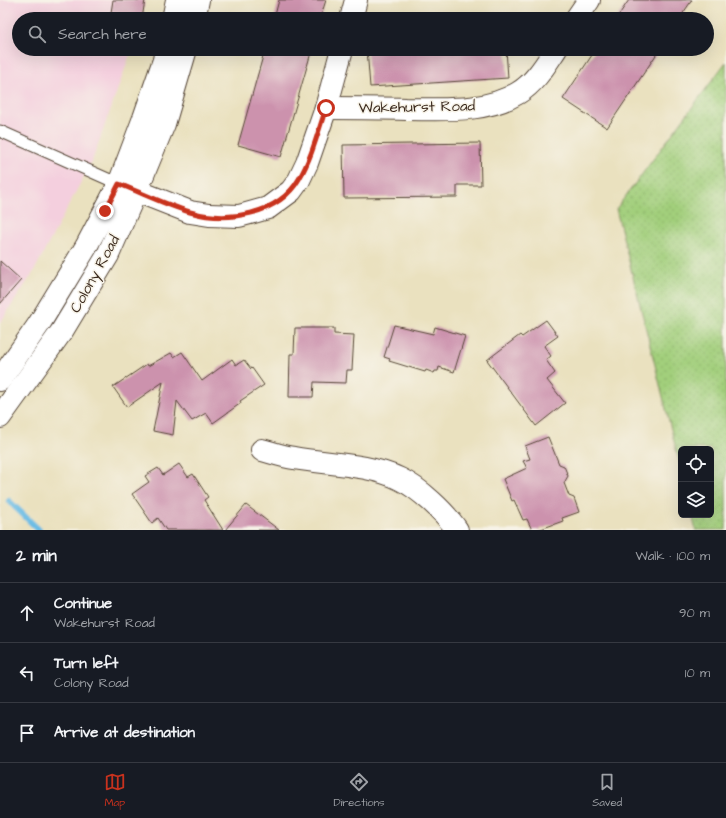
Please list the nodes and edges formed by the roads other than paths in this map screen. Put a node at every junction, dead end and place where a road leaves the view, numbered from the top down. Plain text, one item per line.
1 (177, 0) edge
2 (198, 0) edge
3 (356, 0) edge
4 (589, 0) edge
5 (174, 12) edge
6 (195, 12) edge
7 (353, 12) edge
8 (581, 12) edge
9 (165, 56) edge
10 (184, 56) edge
11 (340, 56) edge
12 (551, 56) edge
13 (326, 108) junction
14 (0, 132) edge
15 (127, 187) junction
16 (0, 380) edge
17 (0, 417) edge
18 (262, 450) dead end
19 (457, 530) edge

1 - 5 street
2 - 6 street
3 - 7 street
4 - 8 street
9 - 15 street, Colony Road
10 - 15 street, Colony Road
11 - 13 street
12 - 13 street, Wakehurst Road
13 - 15 street
14 - 15 lane
15 - 16 street, Colony Road
15 - 17 street, Colony Road
18 - 19 street

